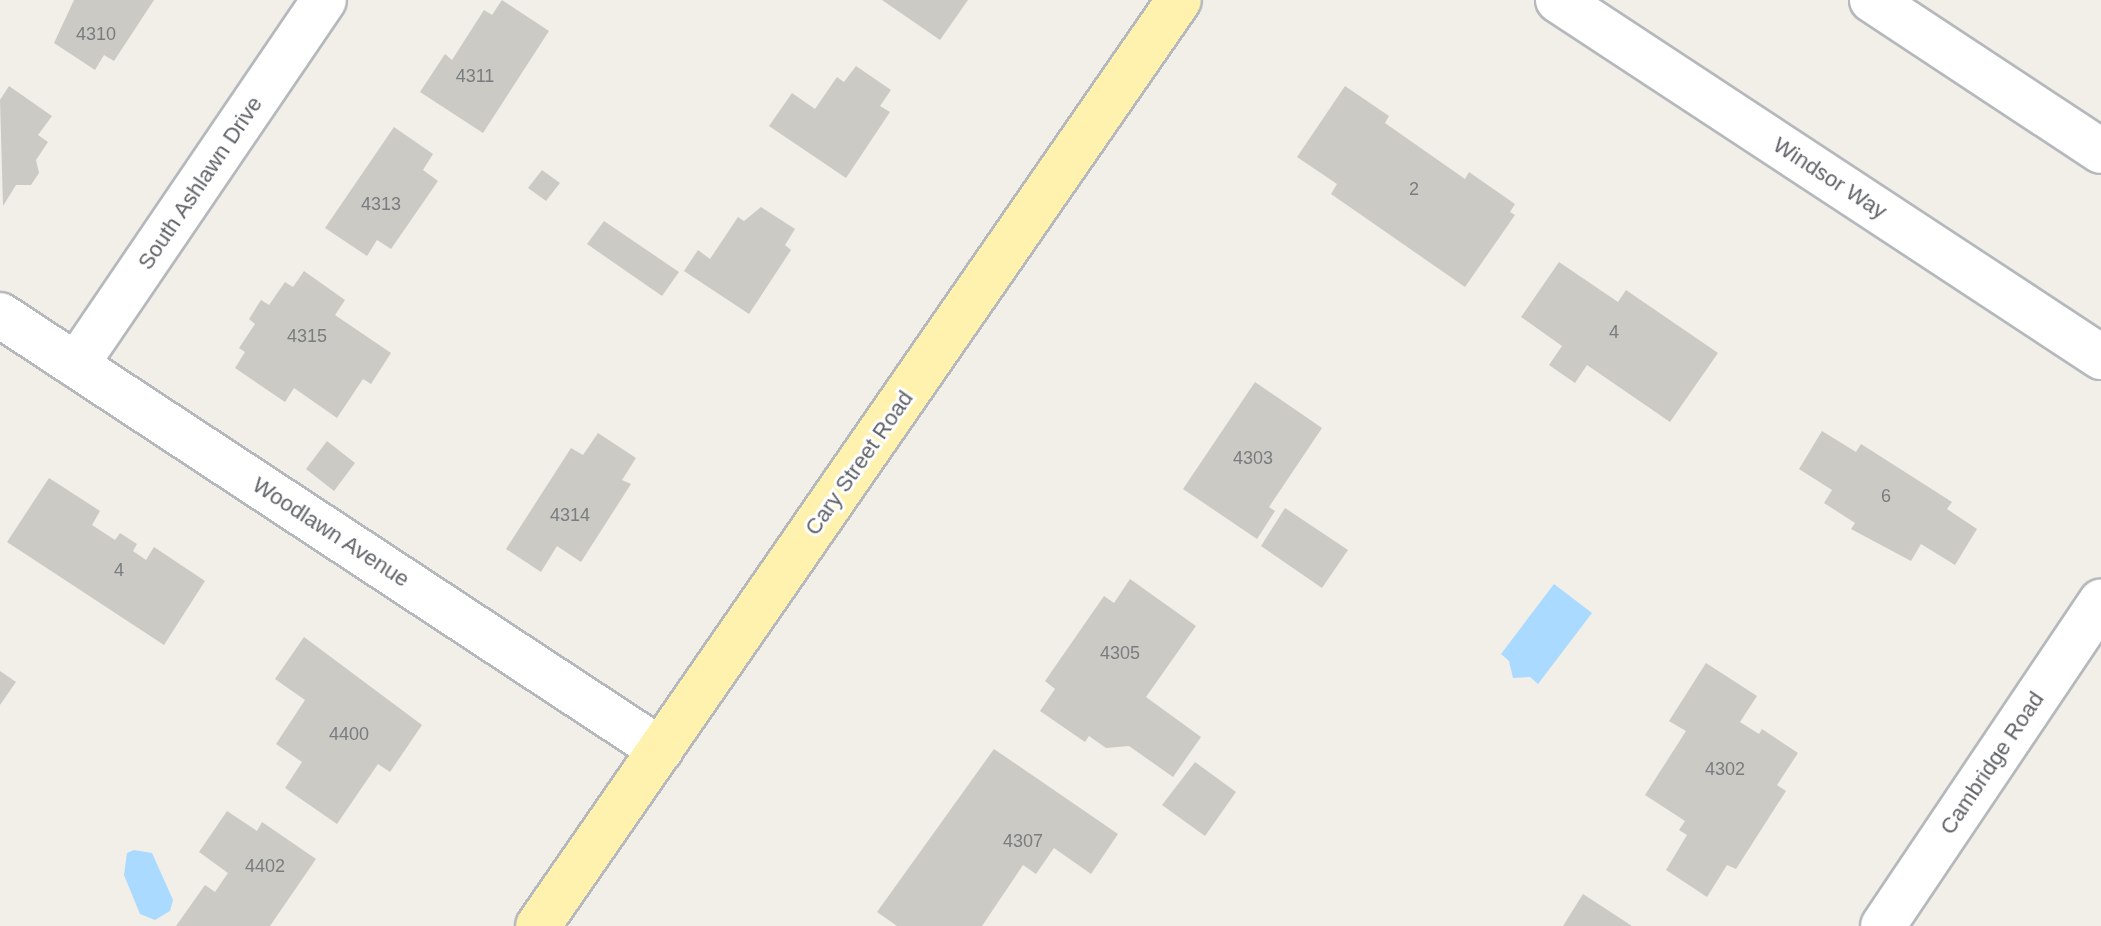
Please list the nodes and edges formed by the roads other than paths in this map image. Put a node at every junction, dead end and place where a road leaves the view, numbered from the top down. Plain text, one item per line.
1 (324, 0) edge
2 (1179, 0) edge
3 (1558, 0) edge
4 (1872, 0) edge
5 (2101, 151) edge
6 (0, 315) edge
7 (2101, 357) edge
8 (76, 365) junction
9 (2101, 601) edge
10 (661, 750) junction
11 (538, 926) edge
12 (1883, 926) edge

1 - 8 street, South Ashlawn Drive
2 - 10 main road, Cary Street Road
3 - 7 street, Windsor Way
4 - 5 street
6 - 8 street, Woodlawn Avenue
8 - 10 street, Woodlawn Avenue
9 - 12 street, Cambridge Road
10 - 11 main road, Cary Street Road

